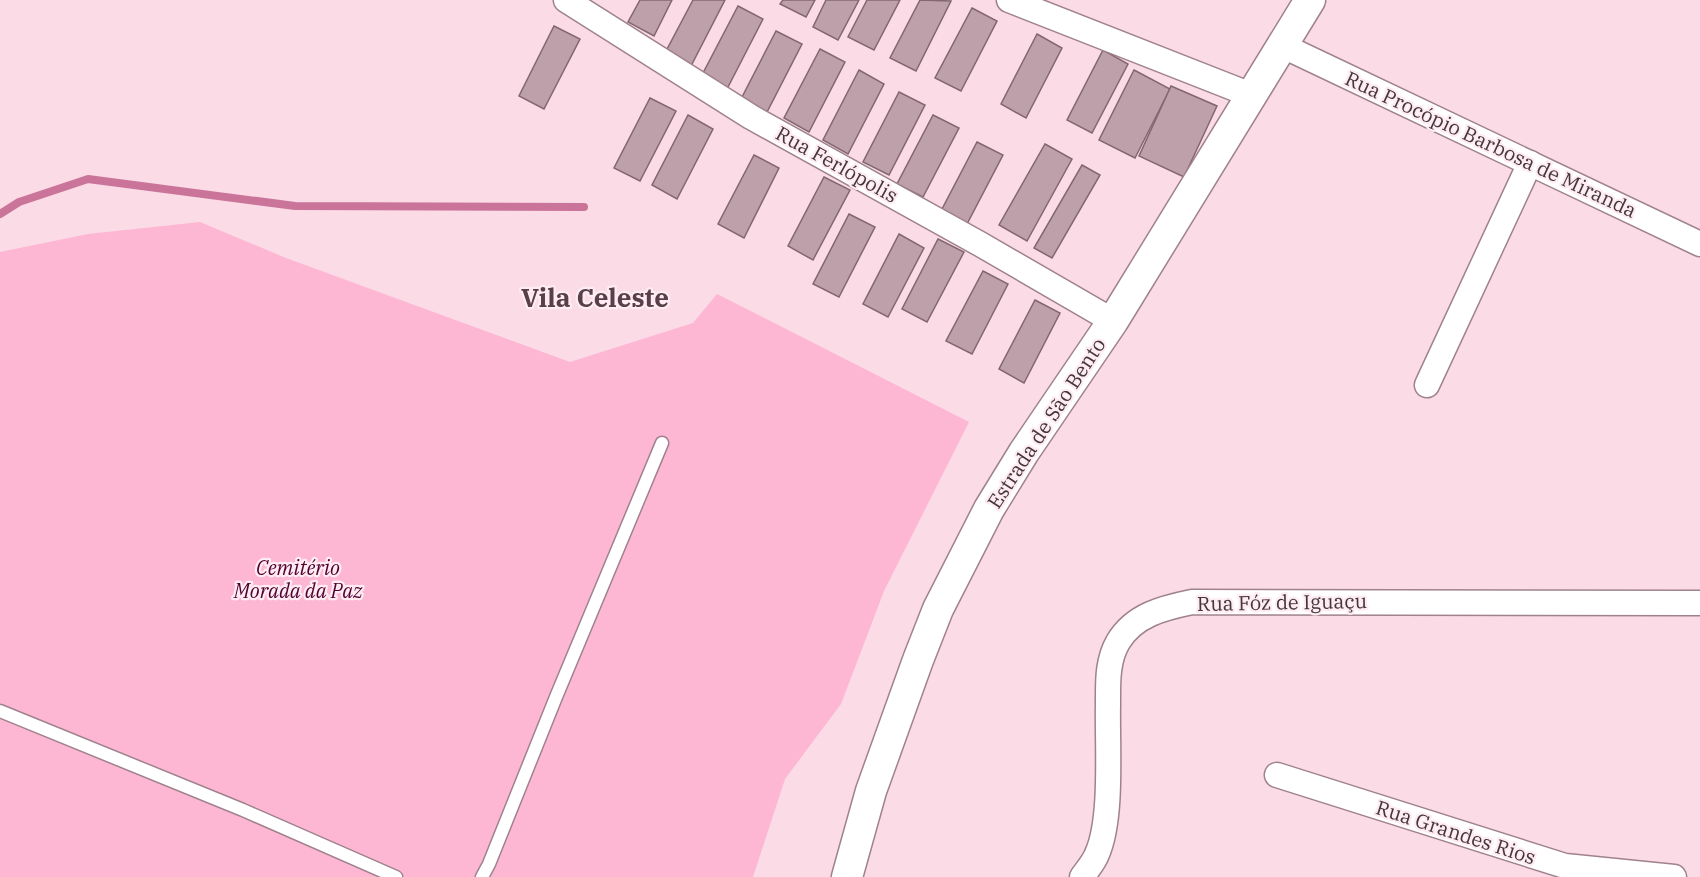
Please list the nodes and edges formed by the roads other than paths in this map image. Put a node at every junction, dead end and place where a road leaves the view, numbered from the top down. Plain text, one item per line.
1 (566, 0) edge
2 (1009, 0) edge
3 (1310, 0) edge
4 (1281, 45) junction
5 (1251, 95) junction
6 (1530, 164) junction
7 (1700, 244) edge
8 (1113, 321) junction
9 (1427, 385) dead end
10 (662, 443) dead end
11 (1700, 603) edge
12 (0, 711) edge
13 (1277, 775) dead end
14 (1566, 872) edge
15 (396, 877) edge
16 (482, 877) edge
17 (847, 877) edge
18 (1082, 877) edge
19 (1674, 877) edge

1 - 8 street, Rua Ferlópolis
2 - 5 street
3 - 4 street, Estrada de São Bento
4 - 5 street, Estrada de São Bento
4 - 6 street, Rua Procópio Barbosa de Miranda
5 - 8 street, Estrada de São Bento
6 - 7 street, Rua Procópio Barbosa de Miranda
6 - 9 street
8 - 17 street, Estrada de São Bento
10 - 16 lane
11 - 18 street, Rua Fóz de Iguaçu
12 - 15 lane
13 - 14 street, Rua Grandes Rios
14 - 19 street, Rua Grandes Rios

